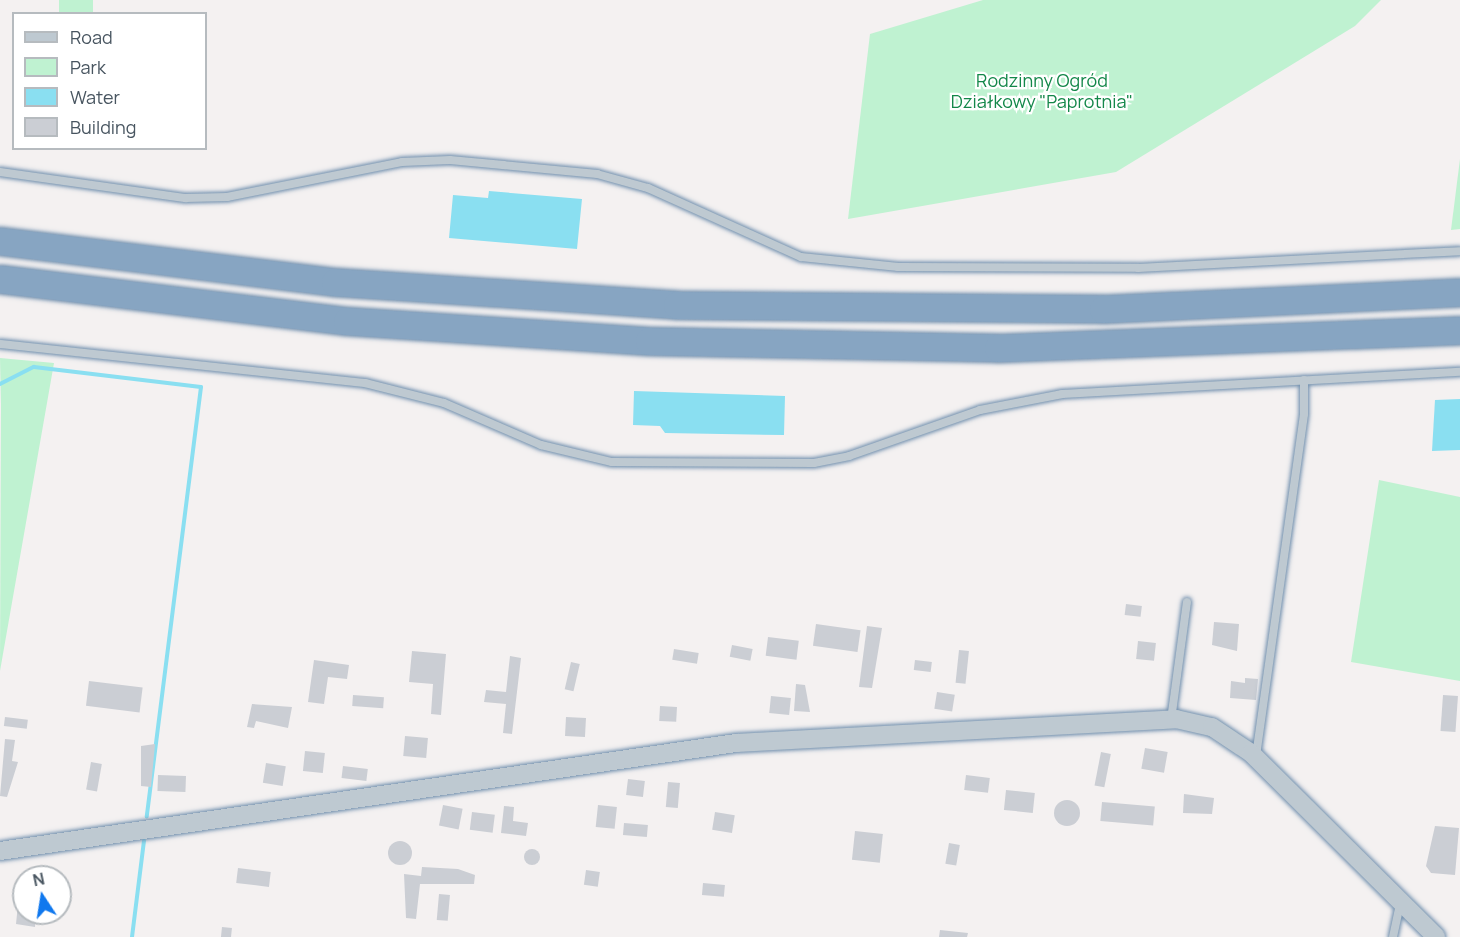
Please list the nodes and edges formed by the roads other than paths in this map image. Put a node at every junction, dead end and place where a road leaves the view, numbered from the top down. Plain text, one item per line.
1 (0, 172) edge
2 (0, 242) edge
3 (1460, 251) edge
4 (0, 279) edge
5 (1460, 292) edge
6 (1460, 330) edge
7 (0, 344) edge
8 (1460, 372) edge
9 (1304, 380) junction
10 (1187, 602) dead end
11 (1171, 720) junction
12 (1256, 759) junction
13 (0, 851) edge
14 (1401, 903) junction
15 (1393, 937) edge
16 (1436, 937) edge

1 - 3 lane
2 - 5 highway
4 - 6 highway
7 - 9 lane
8 - 9 lane
9 - 12 lane
10 - 11 lane
11 - 12 street
11 - 13 street
12 - 14 street
14 - 15 lane
14 - 16 street

